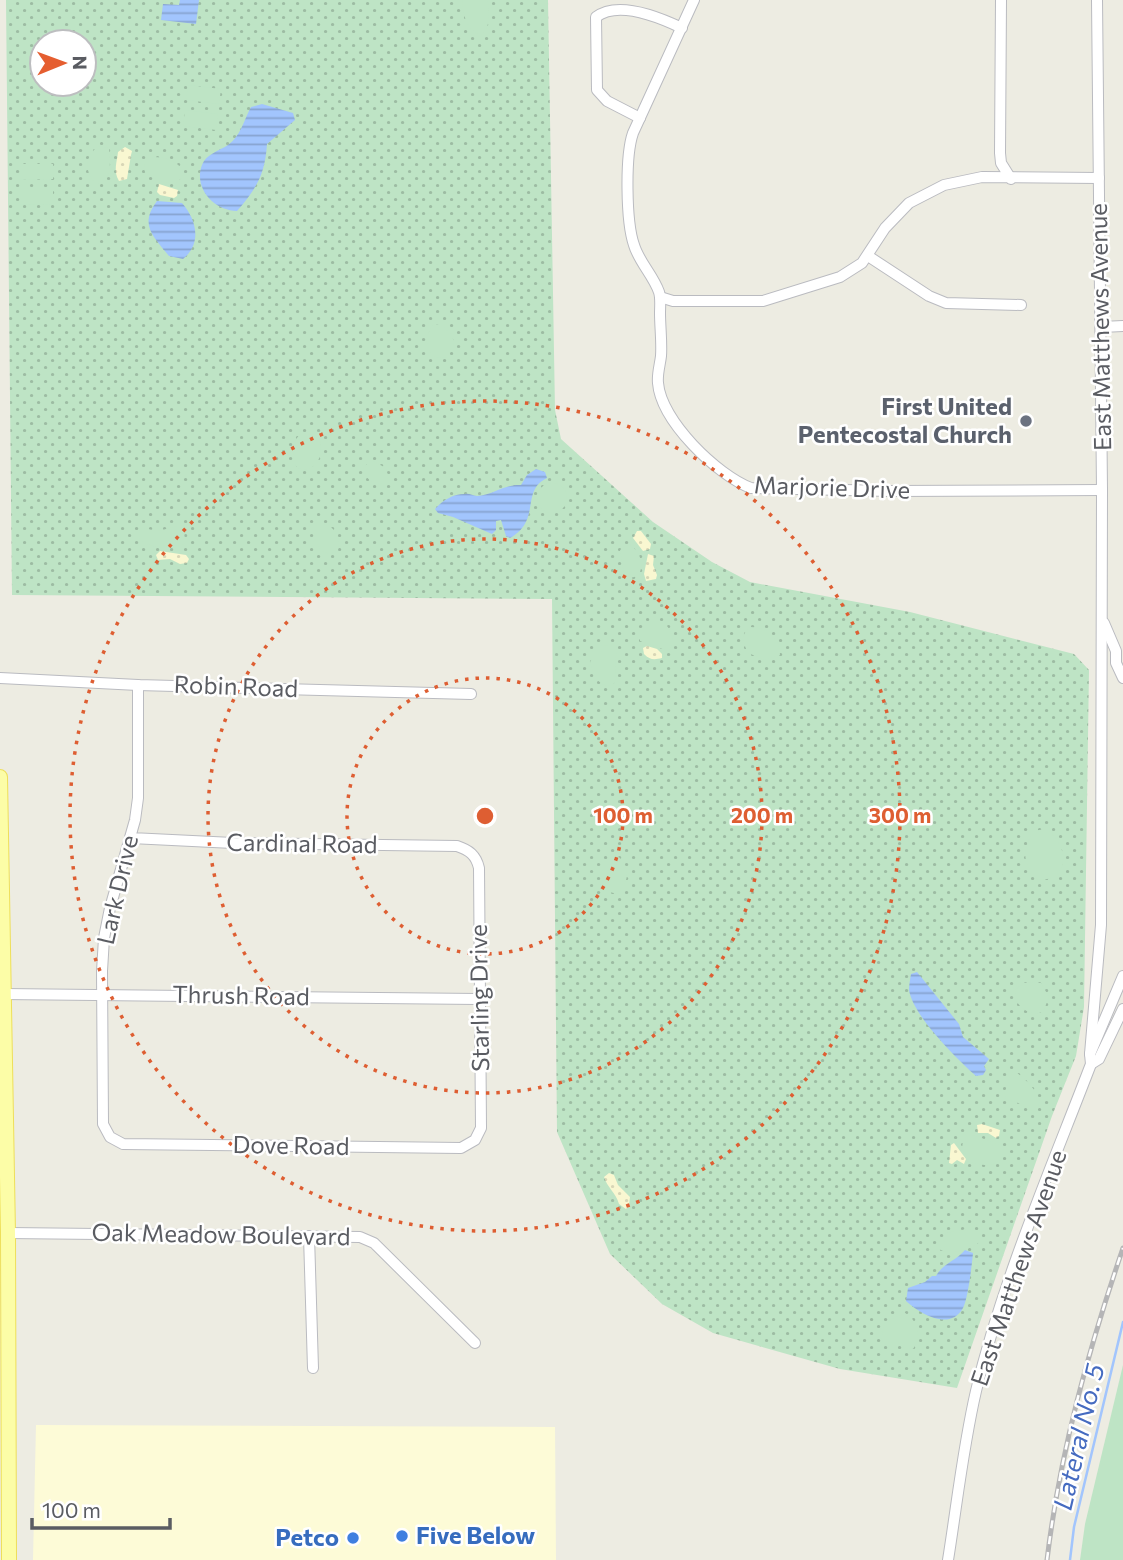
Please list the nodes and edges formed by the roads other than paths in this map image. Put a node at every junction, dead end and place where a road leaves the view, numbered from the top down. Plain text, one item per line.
1 (598, 0) edge
2 (694, 0) edge
3 (1001, 0) edge
4 (1097, 0) edge
5 (599, 13) junction
6 (682, 28) junction
7 (640, 118) junction
8 (1099, 178) junction
9 (1011, 179) junction
10 (868, 256) junction
11 (660, 297) junction
12 (1021, 305) dead end
13 (1123, 326) edge
14 (1102, 327) junction
15 (1102, 490) junction
16 (1101, 617) junction
17 (1120, 654) edge
18 (0, 678) edge
19 (1123, 678) edge
20 (138, 685) junction
21 (471, 694) dead end
22 (0, 777) edge
23 (131, 838) junction
24 (472, 854) joint
25 (1, 944) edge
26 (1123, 976) edge
27 (3, 994) junction
28 (102, 995) junction
29 (479, 999) junction
30 (1123, 1009) edge
31 (1091, 1059) junction
32 (110, 1137) joint
33 (473, 1142) joint
34 (8, 1233) junction
35 (309, 1236) junction
36 (4, 1289) edge
37 (475, 1343) dead end
38 (313, 1368) dead end
39 (9, 1560) edge
40 (948, 1560) edge

1 - 5 street
2 - 6 street
3 - 9 street
4 - 8 street, East Matthews Avenue
5 - 6 street
5 - 7 street
6 - 7 street
7 - 11 street
8 - 9 street
8 - 14 street, East Matthews Avenue
9 - 10 street
10 - 11 street
10 - 12 street
11 - 15 street, Marjorie Drive
13 - 14 street
14 - 15 street, East Matthews Avenue
15 - 16 street, East Matthews Avenue
16 - 17 street, East Matthews Avenue
16 - 31 street
17 - 19 street, East Matthews Avenue
18 - 20 street, Robin Road
20 - 21 street, Robin Road
20 - 23 street, Lark Drive
22 - 25 main road
23 - 24 street, Cardinal Road
23 - 28 street, Lark Drive
24 - 29 street, Starling Drive
25 - 27 main road
26 - 31 street
27 - 28 street, Thrush Road
27 - 34 main road
28 - 29 street, Thrush Road
28 - 32 street, Lark Drive
29 - 33 street, Starling Drive
30 - 31 street
31 - 40 street, East Matthews Avenue
32 - 33 street, Dove Road
34 - 35 street, Oak Meadow Boulevard
34 - 36 main road
35 - 37 street, Oak Meadow Boulevard
35 - 38 street
36 - 39 main road

